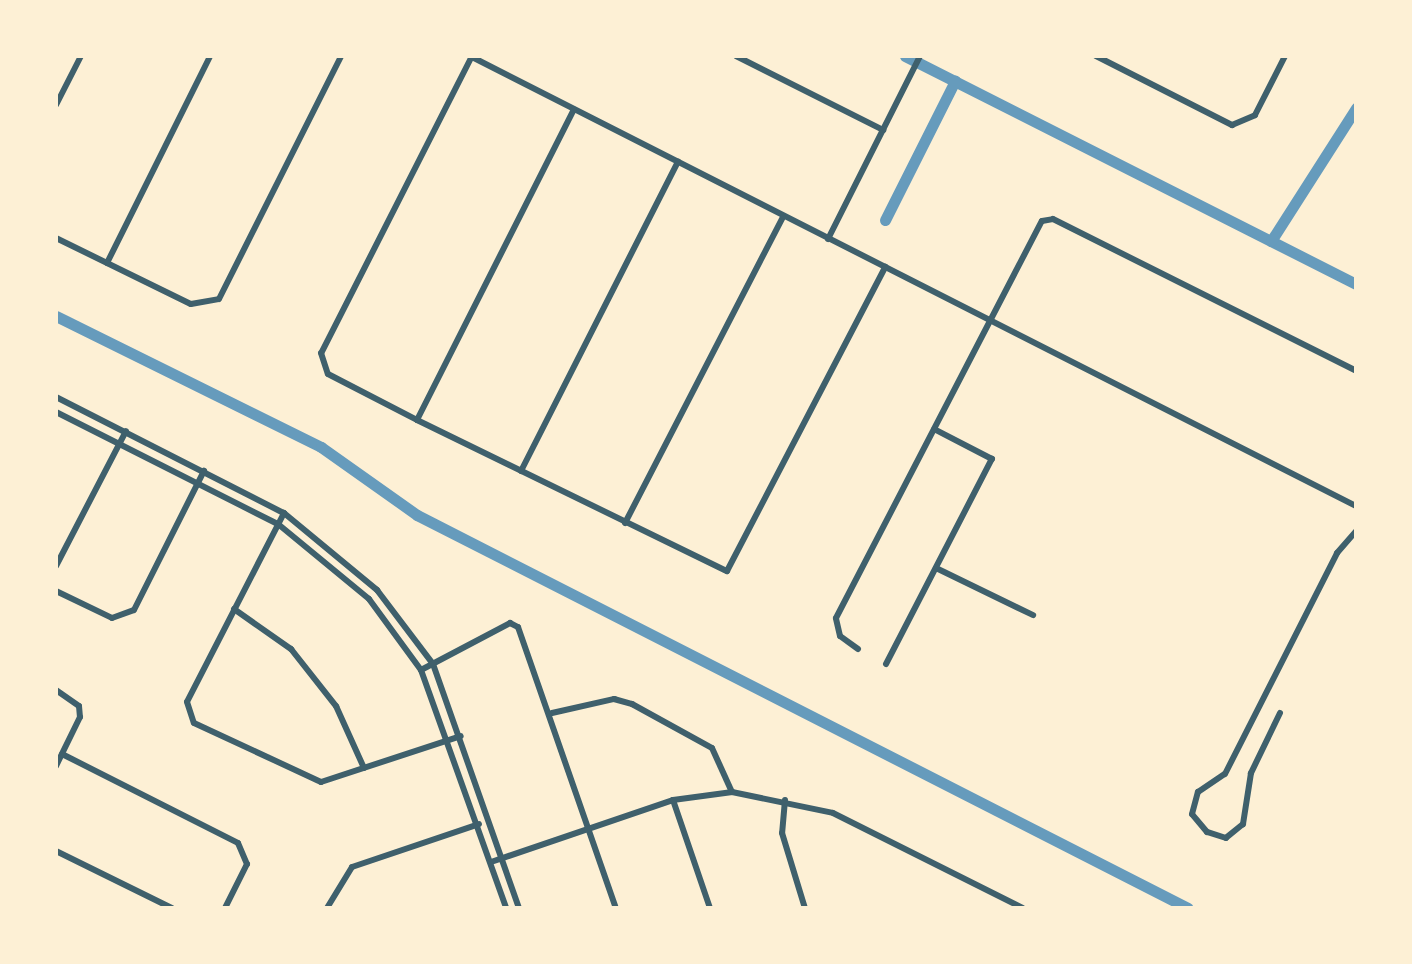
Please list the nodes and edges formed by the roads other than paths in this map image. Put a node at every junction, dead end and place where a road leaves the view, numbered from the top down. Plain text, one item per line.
1 (81, 56) edge
2 (210, 56) edge
3 (341, 56) edge
4 (471, 56) edge
5 (736, 56) edge
6 (920, 56) edge
7 (1096, 56) edge
8 (1285, 56) edge
9 (56, 105) edge
10 (574, 109) junction
11 (883, 130) junction
12 (678, 162) junction
13 (783, 217) junction
14 (56, 238) edge
15 (828, 239) junction
16 (107, 263) junction
17 (885, 267) junction
18 (989, 319) junction
19 (1356, 371) edge
20 (56, 397) edge
21 (56, 412) edge
22 (417, 420) junction
23 (934, 429) junction
24 (126, 431) junction
25 (119, 444) junction
26 (204, 471) junction
27 (521, 471) junction
28 (198, 483) junction
29 (1356, 506) edge
30 (284, 513) junction
31 (625, 523) junction
32 (278, 524) junction
33 (1356, 531) edge
34 (56, 566) edge
35 (936, 568) junction
36 (56, 591) edge
37 (234, 609) junction
38 (1033, 615) dead end
39 (858, 649) dead end
40 (433, 664) junction
41 (886, 664) dead end
42 (421, 670) junction
43 (56, 690) edge
44 (552, 713) junction
45 (1280, 713) dead end
46 (461, 736) junction
47 (449, 740) junction
48 (62, 754) junction
49 (56, 766) edge
50 (364, 768) junction
51 (732, 792) junction
52 (673, 800) junction
53 (785, 800) junction
54 (490, 820) junction
55 (479, 824) junction
56 (588, 827) junction
57 (56, 851) edge
58 (503, 858) junction
59 (491, 862) junction
60 (172, 908) edge
61 (225, 908) edge
62 (327, 908) edge
63 (506, 908) edge
64 (519, 908) edge
65 (616, 908) edge
66 (710, 908) edge
67 (805, 908) edge
68 (1023, 908) edge

1 - 9 street
2 - 16 street
3 - 16 street
4 - 10 street
4 - 22 street
5 - 11 street
6 - 11 street
7 - 8 street
10 - 12 street
10 - 22 street
11 - 15 street
12 - 13 street
12 - 27 street
13 - 15 street
13 - 31 street
14 - 16 street
15 - 17 street
17 - 18 street
17 - 31 street
18 - 19 street
18 - 23 street
18 - 29 street
20 - 24 street
21 - 25 street
22 - 27 street
23 - 35 street
23 - 39 street
24 - 25 street
24 - 26 street
25 - 28 street
25 - 34 street
26 - 28 street
26 - 30 street
27 - 31 street
28 - 32 street
28 - 36 street
30 - 32 street
30 - 40 street
32 - 37 street
32 - 42 street
33 - 45 street
35 - 38 street
35 - 41 street
37 - 50 street
37 - 50 street
40 - 42 street
40 - 44 street
40 - 46 street
42 - 47 street
43 - 48 street
44 - 51 street
44 - 56 street
46 - 47 street
46 - 54 street
47 - 50 street
47 - 55 street
48 - 49 street
48 - 61 street
51 - 52 street
51 - 53 street
52 - 56 street
52 - 66 street
53 - 67 street
53 - 68 street
54 - 55 street
54 - 58 street
55 - 59 street
55 - 62 street
56 - 58 street
56 - 65 street
57 - 60 street
58 - 59 street
58 - 64 street
59 - 63 street

